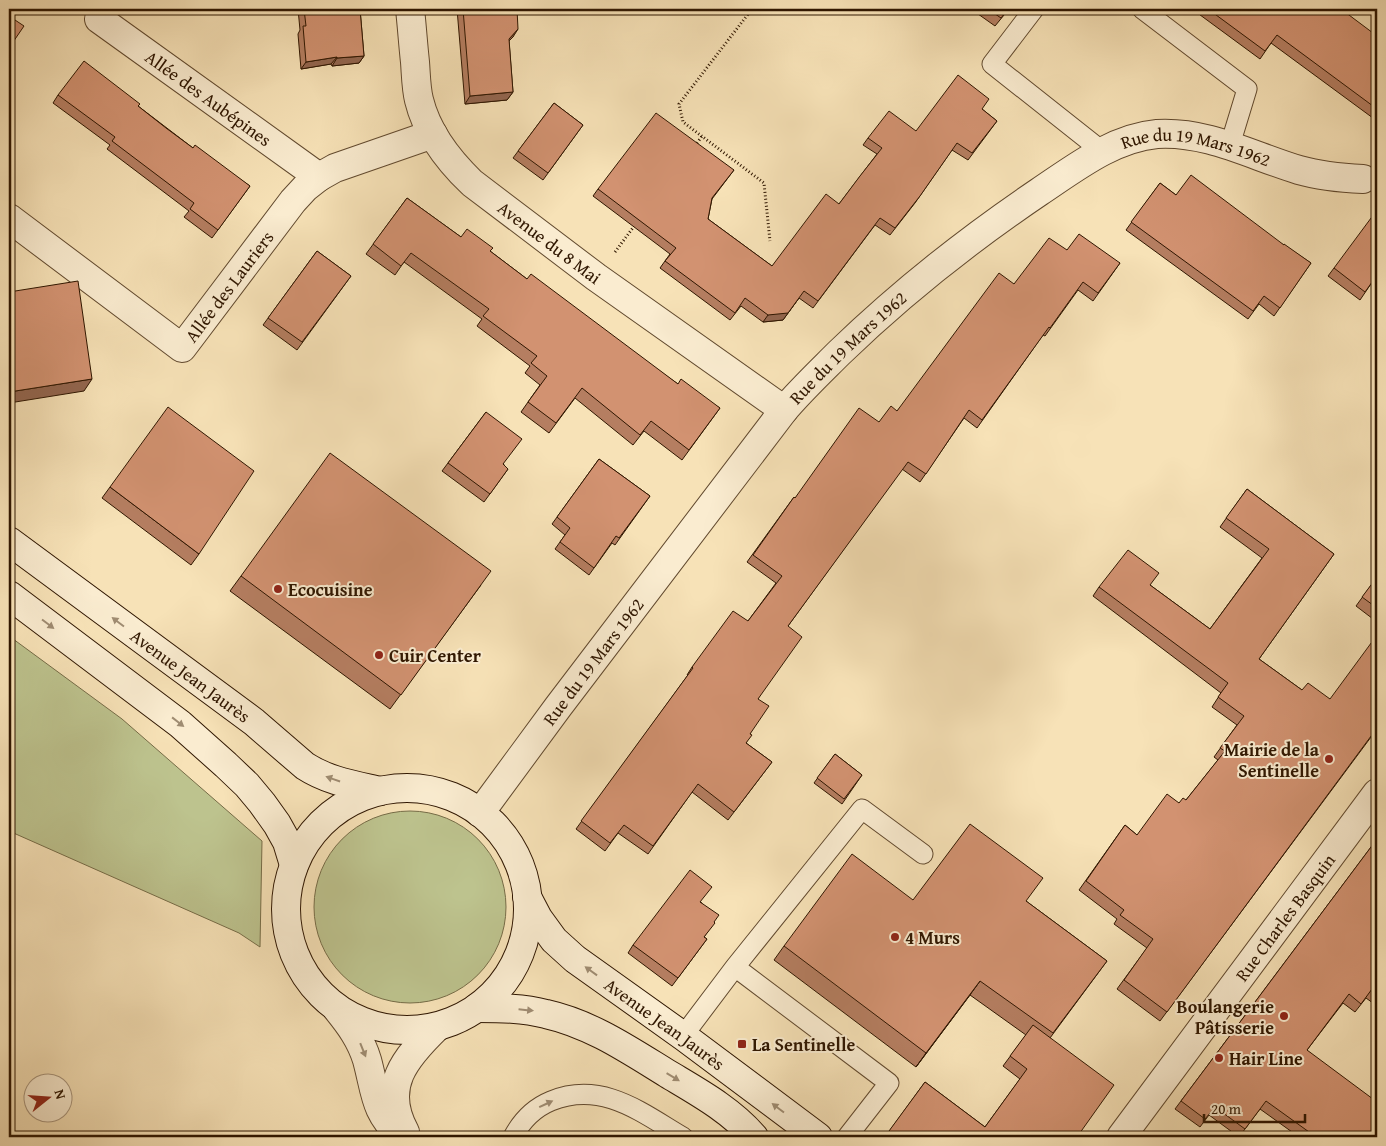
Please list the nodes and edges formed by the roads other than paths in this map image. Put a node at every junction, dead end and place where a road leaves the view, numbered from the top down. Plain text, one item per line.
1 (410, 9) edge
2 (1034, 9) edge
3 (1142, 9) edge
4 (99, 19) dead end
5 (432, 134) junction
6 (1230, 145) junction
7 (1102, 151) junction
8 (319, 177) junction
9 (1363, 179) dead end
10 (9, 218) edge
11 (784, 410) junction
12 (9, 541) edge
13 (9, 595) edge
14 (380, 791) junction
15 (1377, 793) edge
16 (480, 813) junction
17 (923, 854) dead end
18 (294, 865) junction
19 (527, 896) junction
20 (735, 967) junction
21 (477, 1008) junction
22 (338, 1009) junction
23 (437, 1027) junction
24 (683, 1036) junction
25 (752, 1134) edge
26 (402, 1137) edge
27 (408, 1137) edge
28 (513, 1137) edge
29 (684, 1137) edge
30 (818, 1137) edge
31 (848, 1137) edge
32 (1121, 1137) edge

1 - 5 street, Avenue du 8 Mai
2 - 7 lane
3 - 6 lane
4 - 8 street, Allée des Aubépines
5 - 8 street, Allée des Lauriers
5 - 11 street, Avenue du 8 Mai
6 - 7 street, Rue du 19 Mars 1962
6 - 9 street, Rue du 19 Mars 1962
7 - 11 street, Rue du 19 Mars 1962
8 - 10 street, Allée des Lauriers
11 - 16 street, Rue du 19 Mars 1962
14 -> 12 street, Avenue Jean Jaurès
13 -> 18 street
14 - 16 street
14 - 18 street
15 - 32 street, Rue Charles Basquin
16 - 19 street
17 - 20 lane
18 - 22 street
19 - 21 street
24 -> 19 street, Avenue Jean Jaurès
20 - 24 lane
20 - 31 lane
21 - 23 street
21 -> 25 street, Avenue Jean Jaurès
22 - 23 street
22 -> 26 street
23 - 27 street
30 -> 24 street, Avenue Jean Jaurès
28 -> 29 lane

